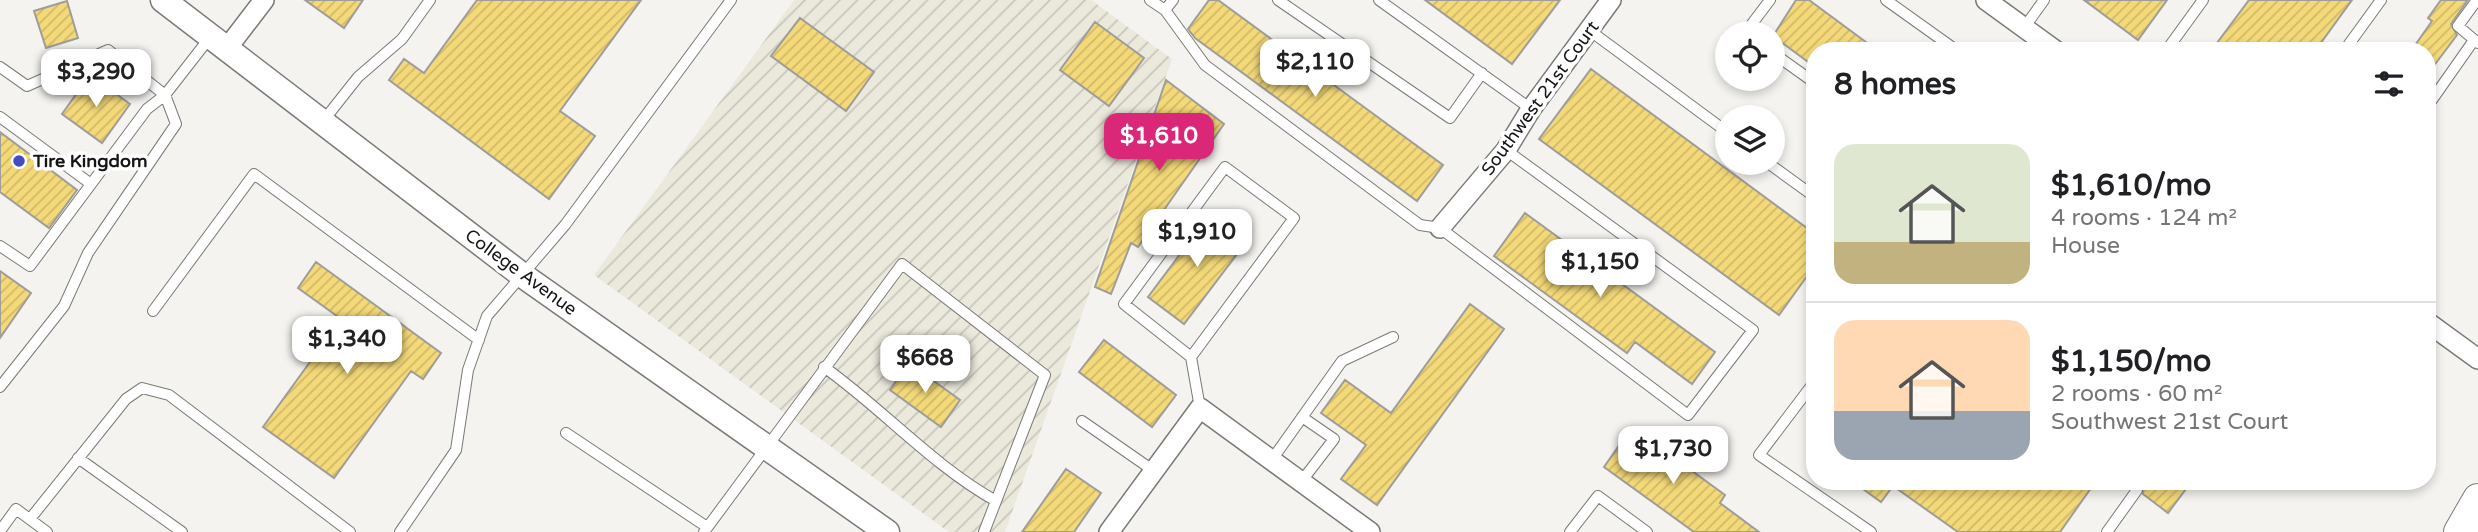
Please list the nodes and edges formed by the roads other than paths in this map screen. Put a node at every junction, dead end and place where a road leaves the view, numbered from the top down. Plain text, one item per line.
1 (163, 0) edge
2 (264, 0) edge
3 (430, 0) edge
4 (732, 0) edge
5 (1150, 0) edge
6 (1173, 0) edge
7 (1278, 0) edge
8 (1379, 0) edge
9 (1611, 0) edge
10 (1770, 0) edge
11 (1886, 0) edge
12 (1986, 0) edge
13 (2044, 0) edge
14 (2203, 0) edge
15 (2381, 0) edge
16 (2477, 0) edge
17 (1165, 10) junction
18 (1754, 21) edge
19 (2024, 28) junction
20 (1590, 30) junction
21 (220, 41) junction
22 (1945, 42) edge
23 (2043, 42) edge
24 (2173, 42) edge
25 (2351, 42) edge
26 (2476, 42) edge
27 (1785, 62) edge
28 (0, 67) edge
29 (1482, 73) junction
30 (1806, 77) edge
31 (165, 95) junction
32 (2436, 95) edge
33 (1531, 109) junction
34 (0, 117) edge
35 (324, 120) junction
36 (1715, 123) edge
37 (1506, 150) junction
38 (1785, 175) edge
39 (91, 184) junction
40 (1806, 190) edge
41 (1440, 228) junction
42 (0, 246) edge
43 (522, 275) junction
44 (153, 312) dead end
45 (2436, 329) edge
46 (1392, 337) dead end
47 (479, 340) junction
48 (1191, 357) junction
49 (2478, 359) edge
50 (824, 367) junction
51 (0, 387) edge
52 (1806, 393) edge
53 (1200, 408) junction
54 (1302, 417) junction
55 (1082, 421) dead end
56 (566, 433) dead end
57 (765, 446) junction
58 (78, 458) junction
59 (1271, 461) junction
60 (1154, 471) junction
61 (1301, 482) junction
62 (1806, 487) edge
63 (1810, 490) edge
64 (2137, 490) dead end
65 (2478, 499) edge
66 (996, 501) junction
67 (30, 519) junction
68 (706, 530) edge
69 (0, 531) edge
70 (47, 532) edge
71 (182, 532) edge
72 (349, 532) edge
73 (400, 532) edge
74 (887, 532) edge
75 (984, 532) edge
76 (1109, 532) edge
77 (1370, 532) edge
78 (1570, 532) edge
79 (1647, 532) edge
80 (1871, 532) edge
81 (2107, 532) edge
82 (2459, 532) edge

1 - 21 street, College Avenue
2 - 21 street
3 - 35 lane
4 - 43 lane
5 - 17 lane
6 - 17 lane
7 - 29 lane
8 - 29 lane
9 - 20 street, Southwest 21st Court
10 - 18 lane
11 - 22 lane
12 - 19 street
13 - 19 lane
14 - 24 lane
15 - 25 lane
16 - 26 lane
17 - 41 lane
19 - 23 street
20 - 33 street, Southwest 21st Court
20 - 36 lane
21 - 31 lane
21 - 35 street, College Avenue
26 - 32 lane
27 - 30 lane
28 - 31 lane
29 - 33 lane
31 - 39 lane
31 - 51 lane
33 - 37 street, Southwest 21st Court
34 - 39 lane
35 - 43 street, College Avenue
37 - 41 street, Southwest 21st Court
37 - 41 lane
38 - 40 lane
39 - 42 lane
43 - 47 lane
43 - 57 street, College Avenue
44 - 47 lane
45 - 49 street
46 - 54 lane
47 - 73 lane
48 - 48 lane
48 - 53 lane
50 - 57 lane
50 - 66 lane
50 - 66 lane
52 - 62 lane
53 - 59 street
53 - 60 street
54 - 59 lane
54 - 61 lane
55 - 60 lane
56 - 68 lane
57 - 68 lane
57 - 74 street, College Avenue
58 - 67 lane
58 - 71 lane
58 - 72 lane
59 - 61 street
60 - 76 street
61 - 77 street
63 - 80 lane
64 - 81 lane
65 - 82 main road
66 - 75 lane
67 - 69 lane
67 - 70 lane
78 - 79 lane

